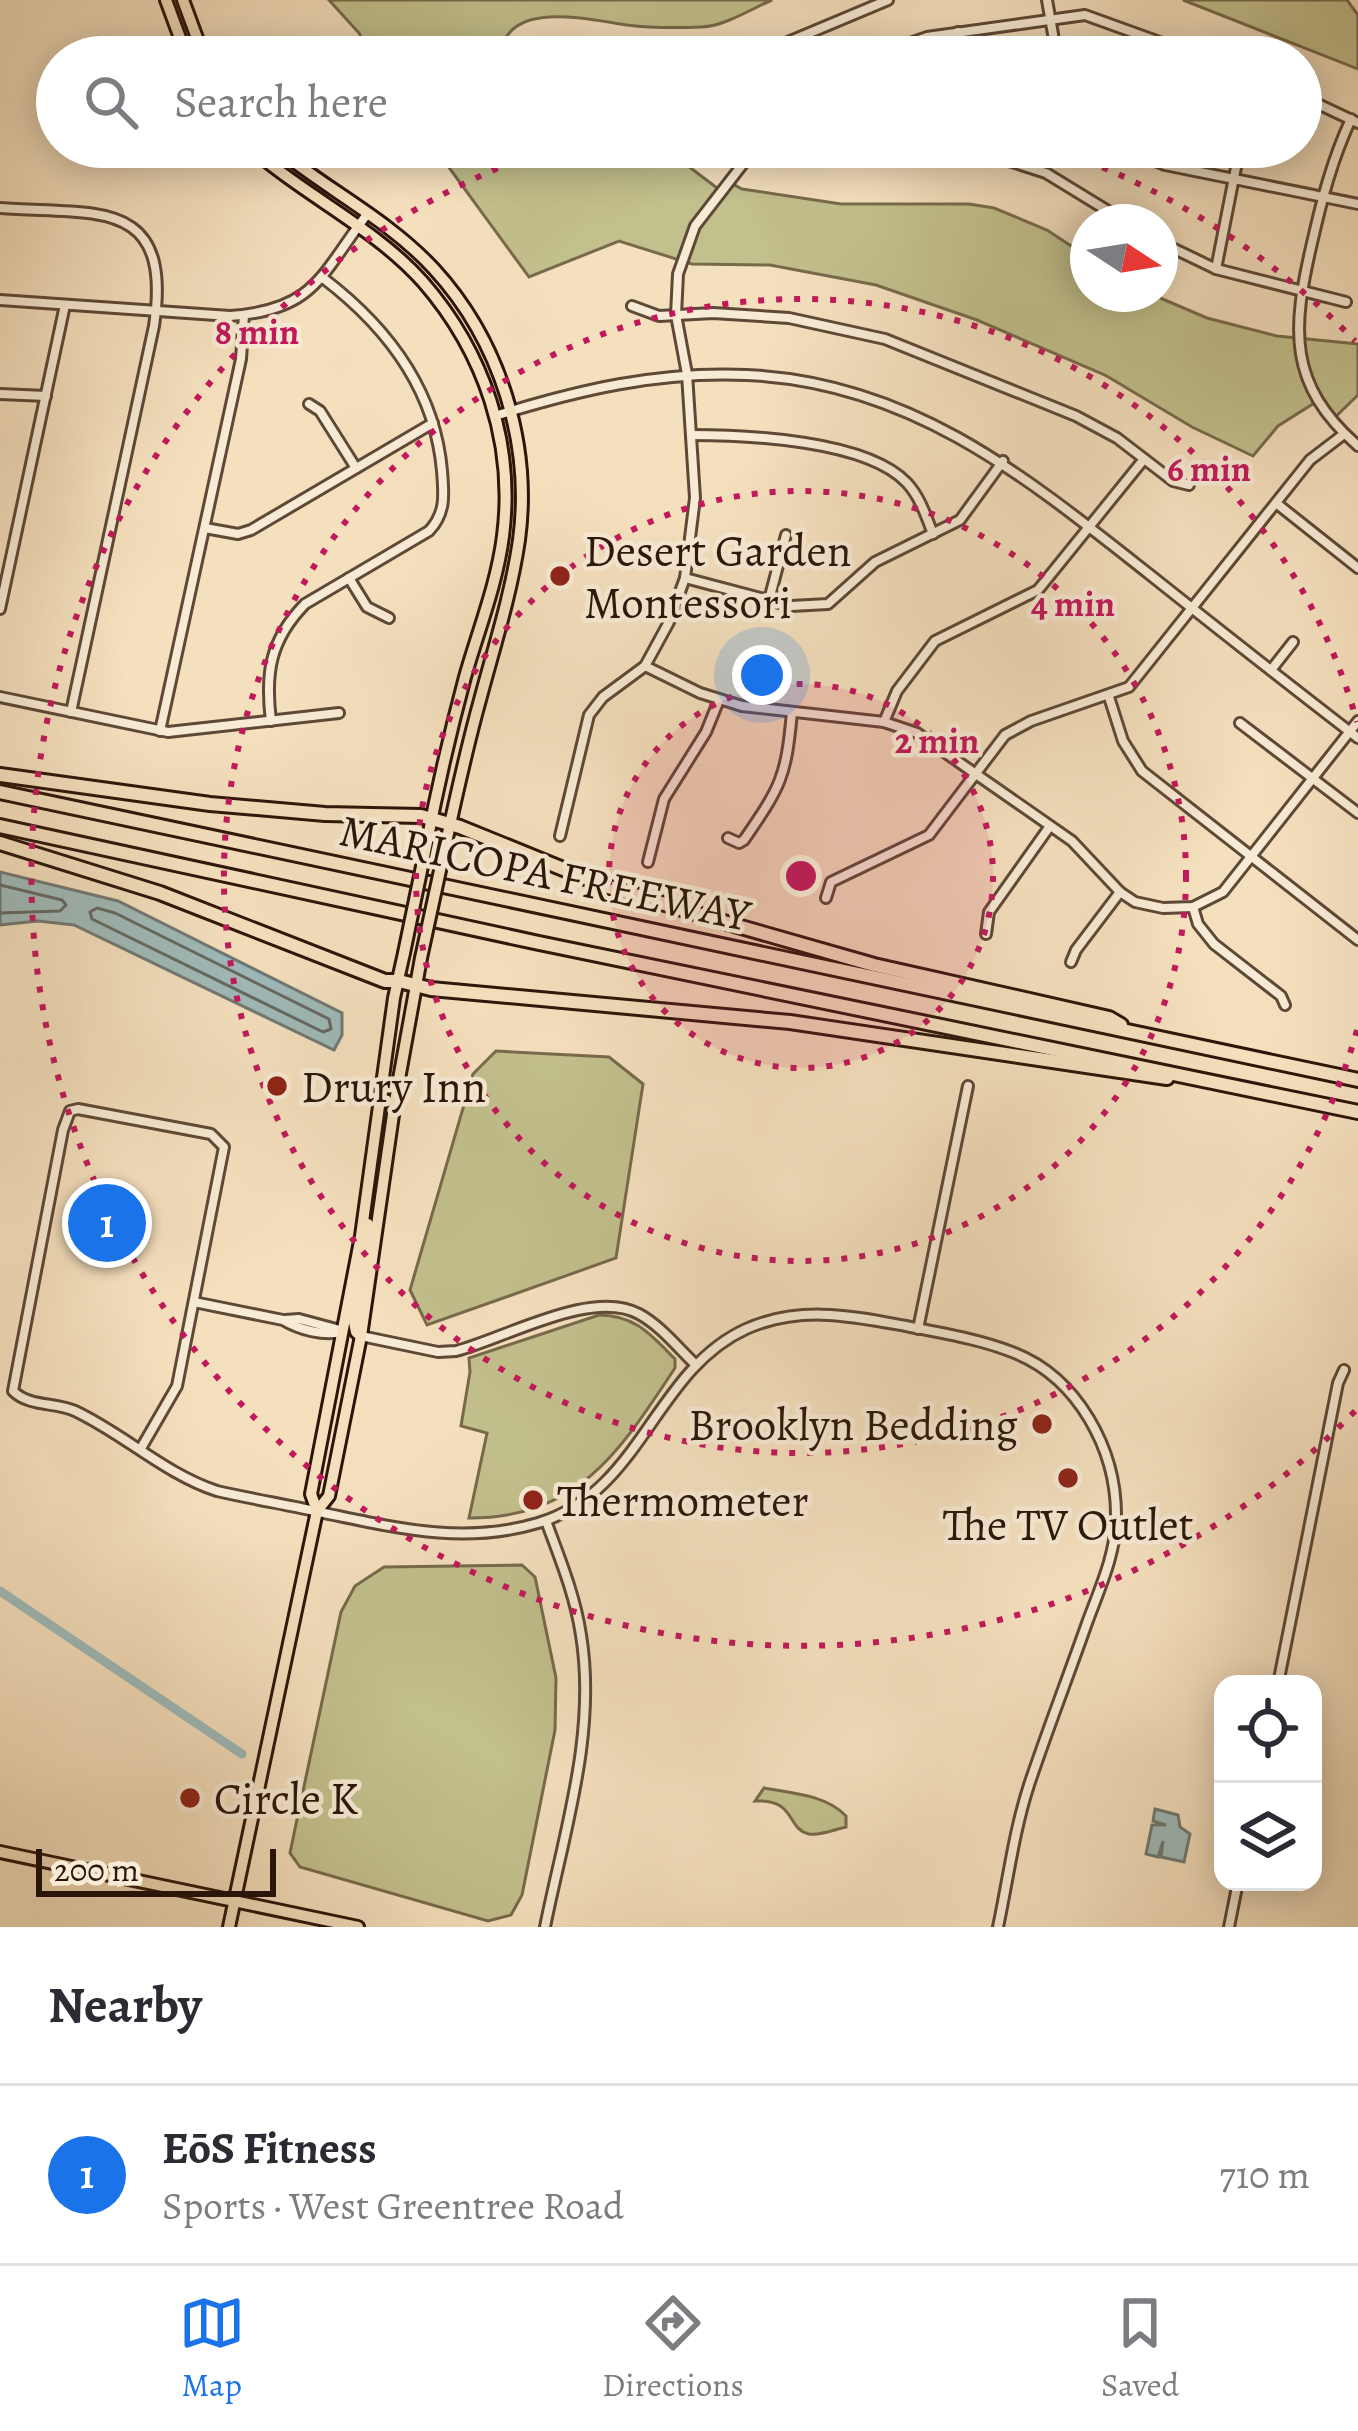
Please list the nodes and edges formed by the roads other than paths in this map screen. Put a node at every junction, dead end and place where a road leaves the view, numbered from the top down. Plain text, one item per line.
1 (166, 0) edge
2 (183, 0) edge
3 (888, 0) edge
4 (1047, 0) edge
5 (1051, 19) junction
6 (958, 32) junction
7 (179, 36) edge
8 (196, 36) edge
9 (802, 36) edge
10 (936, 36) edge
11 (959, 36) edge
12 (1054, 36) edge
13 (1145, 36) edge
14 (1322, 106) edge
15 (1355, 121) edge
16 (274, 168) edge
17 (284, 168) edge
18 (303, 168) edge
19 (740, 168) edge
20 (1032, 168) edge
21 (1181, 168) edge
22 (1236, 168) edge
23 (280, 173) junction
24 (1234, 178) junction
25 (1322, 196) junction
26 (1095, 204) edge
27 (1358, 204) edge
28 (0, 208) edge
29 (368, 213) junction
30 (358, 227) junction
31 (1178, 251) edge
32 (1216, 269) junction
33 (323, 278) junction
34 (1300, 291) junction
35 (0, 300) edge
36 (1346, 302) dead end
37 (65, 304) junction
38 (632, 306) dead end
39 (156, 312) junction
40 (244, 315) junction
41 (676, 315) junction
42 (687, 374) junction
43 (0, 394) edge
44 (46, 396) junction
45 (309, 404) dead end
46 (510, 411) junction
47 (495, 416) junction
48 (433, 423) junction
49 (1344, 434) junction
50 (691, 435) junction
51 (1358, 446) edge
52 (1144, 459) junction
53 (1003, 461) junction
54 (356, 468) junction
55 (1189, 485) dead end
56 (1276, 503) junction
57 (1090, 527) junction
58 (205, 528) junction
59 (933, 534) junction
60 (785, 535) dead end
61 (499, 552) junction
62 (516, 555) junction
63 (1358, 568) edge
64 (349, 578) junction
65 (685, 578) junction
66 (769, 600) junction
67 (1192, 608) junction
68 (0, 609) edge
69 (389, 619) dead end
70 (1294, 642) dead end
71 (645, 666) junction
72 (1271, 670) junction
73 (0, 697) edge
74 (1109, 697) junction
75 (718, 700) junction
76 (71, 712) junction
77 (792, 712) junction
78 (339, 713) dead end
79 (271, 721) junction
80 (1358, 721) edge
81 (884, 722) junction
82 (1240, 722) dead end
83 (160, 731) junction
84 (1354, 735) edge
85 (975, 773) junction
86 (0, 775) edge
87 (1313, 779) junction
88 (0, 792) edge
89 (1358, 813) edge
90 (431, 819) junction
91 (450, 824) junction
92 (0, 826) edge
93 (1050, 826) junction
94 (560, 836) dead end
95 (728, 838) dead end
96 (0, 843) edge
97 (1252, 857) junction
98 (648, 862) dead end
99 (1120, 892) junction
100 (826, 898) dead end
101 (1192, 907) junction
102 (986, 934) dead end
103 (1358, 940) edge
104 (1071, 962) dead end
105 (399, 981) junction
106 (416, 985) junction
107 (1286, 1005) dead end
108 (1132, 1032) junction
109 (1358, 1080) edge
110 (1221, 1082) junction
111 (968, 1086) dead end
112 (1358, 1112) edge
113 (364, 1219) junction
114 (194, 1302) junction
115 (918, 1329) junction
116 (344, 1332) junction
117 (362, 1336) junction
118 (696, 1365) junction
119 (1344, 1370) dead end
120 (140, 1450) junction
121 (317, 1511) junction
122 (546, 1521) junction
123 (1279, 1675) edge
124 (0, 1852) edge
125 (1236, 1891) edge
126 (235, 1901) junction
127 (230, 1927) edge
128 (358, 1927) edge
129 (545, 1927) edge
130 (998, 1927) edge
131 (1229, 1927) edge

1 - 7 main road
2 - 8 main road
3 - 9 street
4 - 5 street
5 - 6 street
5 - 12 street
5 - 13 street
6 - 10 street
6 - 11 street
14 - 15 street
15 - 25 street
16 - 23 main road
17 - 23 main road
18 - 29 main road
19 - 41 street
20 - 26 street
21 - 24 street
22 - 24 street
23 - 30 main road
24 - 25 street
24 - 32 street
25 - 27 street
25 - 34 street
28 - 39 street
29 - 30 street
29 - 46 main road
30 - 33 street
30 - 47 main road
31 - 32 street
32 - 34 street
33 - 40 street
33 - 48 street
34 - 36 street
34 - 49 street
35 - 37 street
37 - 39 street
37 - 44 street
38 - 41 street
39 - 40 street
39 - 76 street
40 - 58 street
41 - 42 street
41 - 52 street
42 - 46 street
42 - 50 street
42 - 53 street
43 - 44 street
44 - 68 street
45 - 54 street
46 - 47 street
46 - 62 main road
47 - 61 main road
48 - 54 street
48 - 64 street
49 - 51 street
49 - 56 street
50 - 59 street
50 - 65 street
52 - 55 street
52 - 57 street
53 - 57 street
53 - 59 street
54 - 58 street
56 - 63 street
56 - 67 street
57 - 67 street
57 - 81 street
58 - 83 street
59 - 66 street
60 - 66 street
61 - 62 main road
61 - 90 main road
62 - 91 main road
64 - 69 street
64 - 79 street
65 - 66 street
65 - 71 street
67 - 72 street
67 - 74 street
70 - 72 street
71 - 75 street
71 - 94 street
72 - 84 street
73 - 76 street
74 - 85 street
74 - 97 street
75 - 77 street
75 - 98 street
76 - 83 street
77 - 81 street
77 - 95 street
78 - 79 street
79 - 83 street
80 - 84 street
81 - 85 street
82 - 87 street
84 - 87 street
85 - 93 street
85 - 100 street
86 - 90 highway
87 - 89 street
87 - 97 street
88 - 108 highway, MARICOPA FREEWAY
90 - 91 highway
90 - 105 main road, bridge
91 - 106 main road, bridge
91 - 108 highway
92 - 110 highway, MARICOPA FREEWAY
93 - 99 street
93 - 102 street
96 - 105 highway
97 - 101 street
97 - 103 street
99 - 101 street
99 - 104 street
101 - 107 street
105 - 106 highway
105 - 113 main road
106 - 110 highway
106 - 117 main road
108 - 109 highway, MARICOPA FREEWAY
110 - 112 highway, MARICOPA FREEWAY
111 - 115 street
113 - 116 main road
113 - 117 main road
114 - 116 street
114 - 120 street
114 - 120 street
115 - 118 street
115 - 130 street
116 - 121 main road
117 - 118 street
117 - 121 main road
118 - 122 street
119 - 123 street
120 - 121 street
121 - 122 street
121 - 126 main road
122 - 129 street
124 - 126 main road
125 - 131 street
126 - 127 main road
126 - 128 main road

